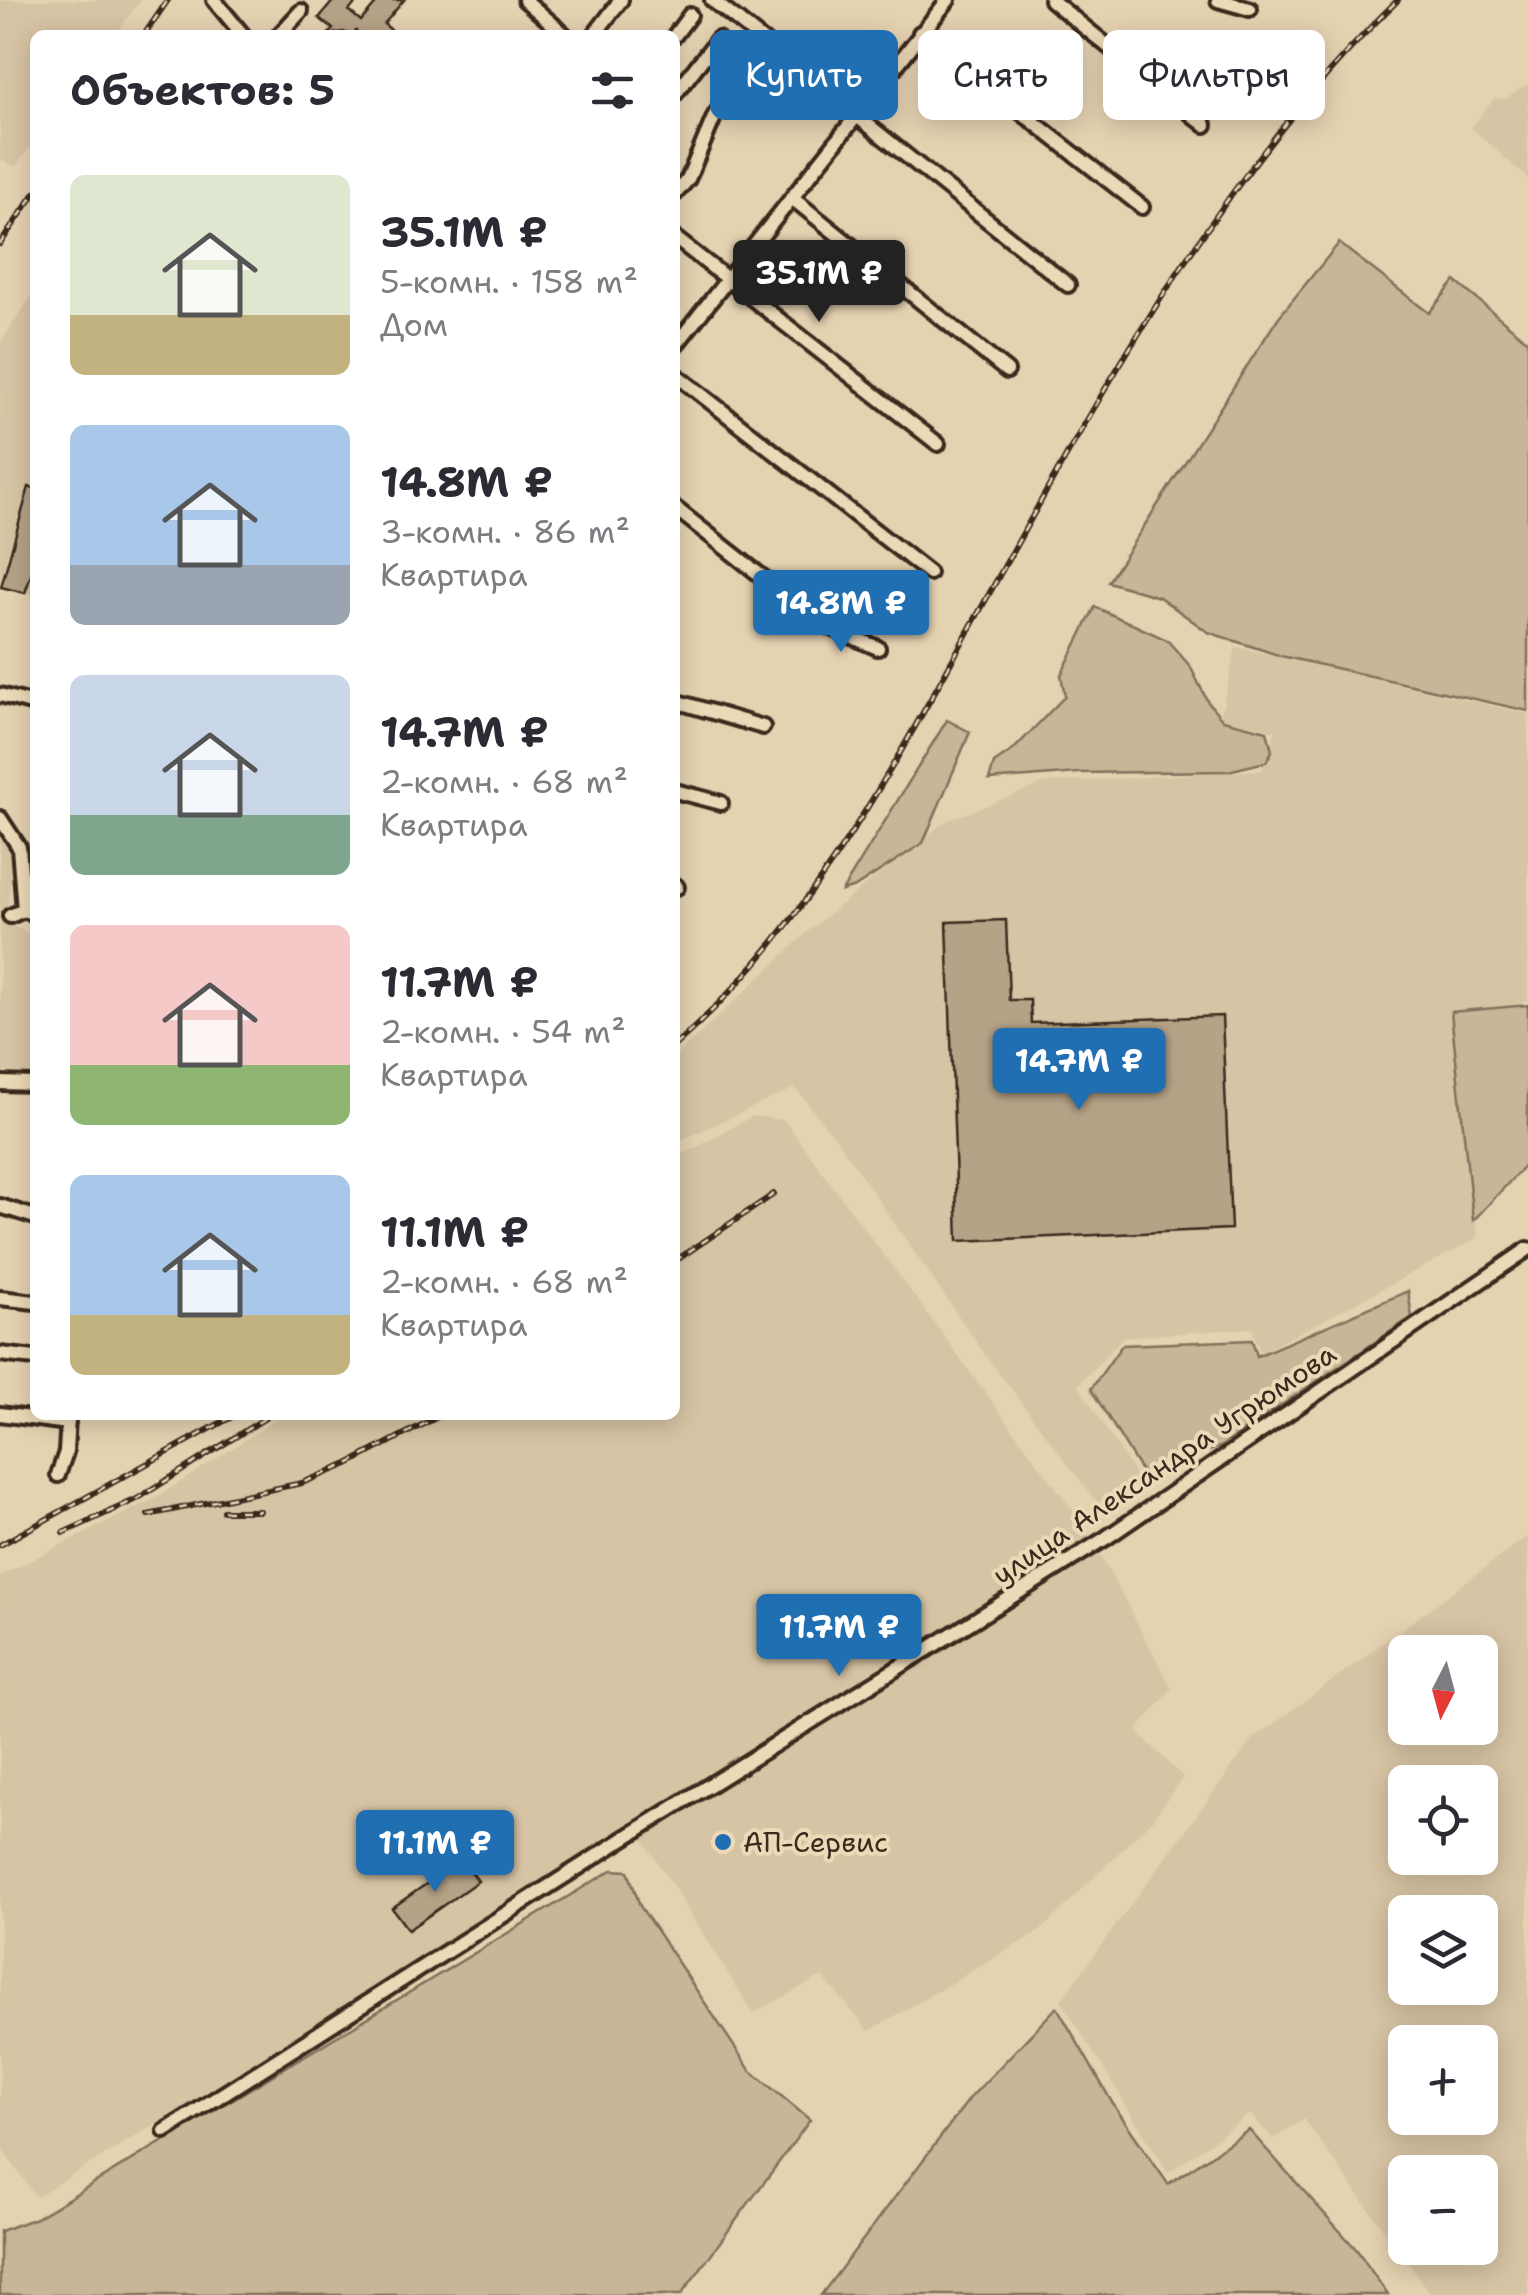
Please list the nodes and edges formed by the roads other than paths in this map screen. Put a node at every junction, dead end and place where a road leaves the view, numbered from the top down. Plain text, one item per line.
1 (214, 0) edge
2 (525, 0) edge
3 (621, 0) edge
4 (948, 0) edge
5 (1051, 0) edge
6 (1218, 0) edge
7 (715, 1) edge
8 (1250, 9) dead end
9 (302, 11) dead end
10 (690, 15) dead end
11 (239, 30) edge
12 (284, 30) edge
13 (558, 30) edge
14 (598, 30) edge
15 (678, 30) edge
16 (750, 30) edge
17 (923, 30) edge
18 (918, 36) edge
19 (710, 49) edge
20 (898, 62) edge
21 (680, 88) edge
22 (713, 120) edge
23 (853, 120) edge
24 (858, 120) edge
25 (1031, 120) edge
26 (1205, 125) dead end
27 (680, 188) edge
28 (792, 198) junction
29 (1142, 207) dead end
30 (680, 242) edge
31 (726, 280) junction
32 (1068, 286) dead end
33 (680, 340) edge
34 (1007, 371) dead end
35 (680, 378) edge
36 (938, 444) dead end
37 (680, 512) edge
38 (925, 569) dead end
39 (878, 648) dead end
40 (0, 694) edge
41 (680, 702) edge
42 (30, 703) edge
43 (763, 727) dead end
44 (680, 792) edge
45 (721, 803) dead end
46 (0, 818) edge
47 (30, 912) edge
48 (10, 916) dead end
49 (0, 1083) edge
50 (30, 1084) edge
51 (0, 1206) edge
52 (30, 1215) edge
53 (1528, 1250) edge
54 (0, 1298) edge
55 (30, 1301) edge
56 (0, 1354) edge
57 (30, 1357) edge
58 (0, 1414) edge
59 (30, 1416) edge
60 (68, 1420) edge
61 (58, 1476) dead end
62 (164, 2131) dead end

1 - 11 street
2 - 13 street
3 - 14 street
4 - 17 street
5 - 26 street
6 - 8 street
7 - 16 street
9 - 12 street
10 - 15 street
18 - 20 street
19 - 21 street
22 - 27 street
23 - 28 street
24 - 32 street
25 - 29 street
28 - 31 street
28 - 34 street
30 - 31 street
31 - 33 street
31 - 36 street
35 - 38 street
37 - 39 street
40 - 42 street
41 - 43 street
44 - 45 street
46 - 47 street
47 - 48 street
49 - 50 street
51 - 52 street
53 - 62 street, улица Александра Угрюмова
54 - 55 street
56 - 57 street
58 - 59 street
60 - 61 street

